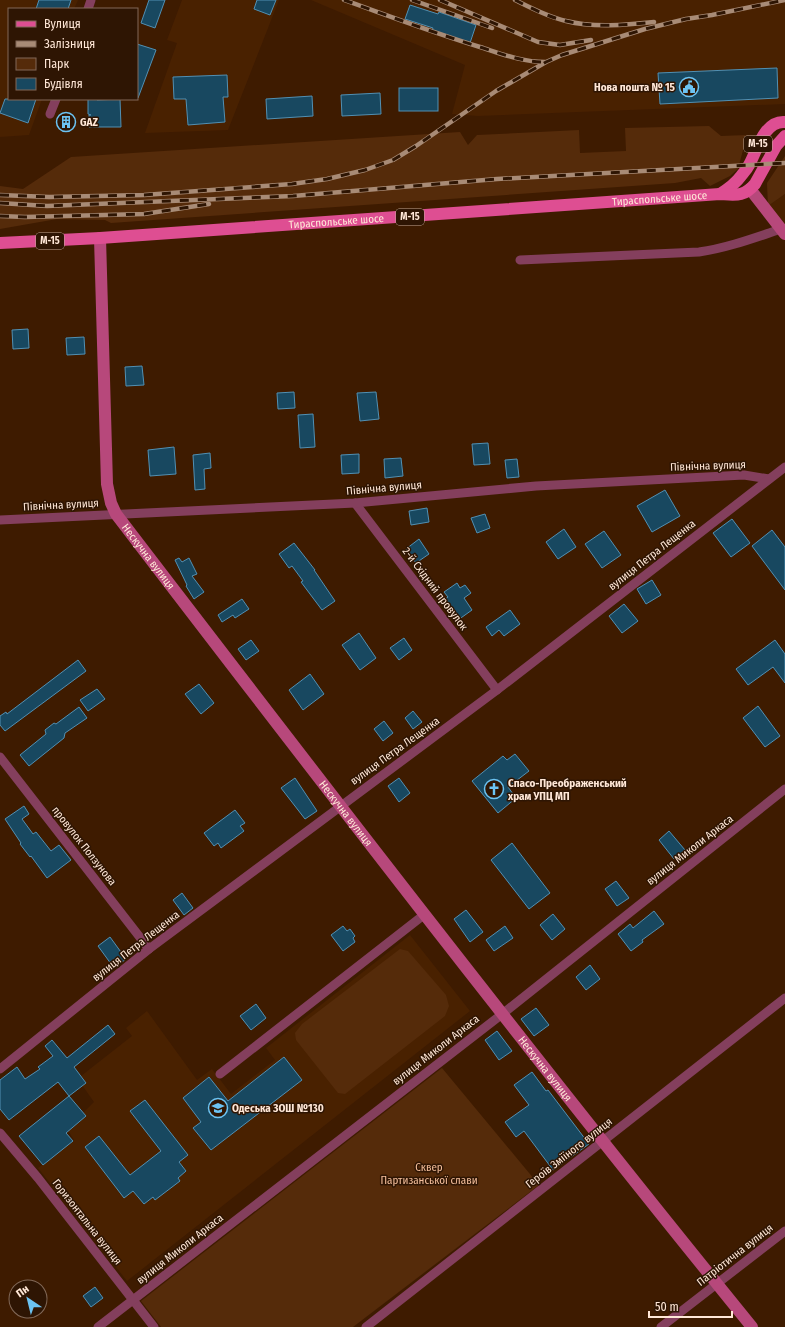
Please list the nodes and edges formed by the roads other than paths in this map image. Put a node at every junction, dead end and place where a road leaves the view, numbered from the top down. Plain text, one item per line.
1 (56, 100) edge
2 (50, 114) dead end
3 (785, 122) edge
4 (785, 136) edge
5 (750, 189) junction
6 (720, 194) junction
7 (783, 232) edge
8 (100, 238) junction
9 (0, 243) edge
10 (520, 260) dead end
11 (785, 467) edge
12 (769, 479) junction
13 (355, 503) junction
14 (116, 514) junction
15 (0, 520) edge
16 (497, 690) junction
17 (0, 757) edge
18 (785, 789) edge
19 (339, 806) junction
20 (425, 914) junction
21 (149, 949) junction
22 (785, 998) edge
23 (503, 1014) junction
24 (0, 1069) edge
25 (220, 1074) dead end
26 (0, 1133) edge
27 (603, 1142) junction
28 (785, 1231) edge
29 (717, 1284) junction
30 (133, 1300) junction
31 (98, 1327) edge
32 (154, 1327) edge
33 (366, 1327) edge
34 (661, 1327) edge
35 (752, 1327) edge

1 - 2 street
3 - 6 main road, Тираспольське шосе / М-15
4 - 5 main road, М-15
5 - 6 main road, Тираспольське шосе / М-15
5 - 7 street
6 - 8 main road, Тираспольське шосе / М-15
7 - 10 street
8 - 9 main road, Тираспольське шосе / М-15
8 - 14 street, Нескучна вулиця
11 - 12 street, вулиця Петра Лещенка
12 - 13 street, Північна вулиця
12 - 16 street, вулиця Петра Лещенка
13 - 14 street, Північна вулиця
13 - 16 street, 2-й Східний провулок
14 - 15 street, Північна вулиця
14 - 19 street, Нескучна вулиця
16 - 19 street, вулиця Петра Лещенка
17 - 21 street, провулок Ползунова
18 - 23 street, вулиця Миколи Аркаса
19 - 20 street, Нескучна вулиця
19 - 21 street, вулиця Петра Лещенка
20 - 23 street, Нескучна вулиця
20 - 25 street
21 - 24 street, вулиця Петра Лещенка
22 - 27 street, Героїв Зміїного вулиця
23 - 27 street, Нескучна вулиця
23 - 30 street, вулиця Миколи Аркаса
26 - 30 street, Горизонтальна вулиця
27 - 29 street, Нескучна вулиця
27 - 33 street, Героїв Зміїного вулиця
28 - 29 street, Патріотична вулиця
29 - 34 street, Патріотична вулиця
29 - 35 street, Нескучна вулиця
30 - 31 street, вулиця Миколи Аркаса
30 - 32 street, Горизонтальна вулиця

